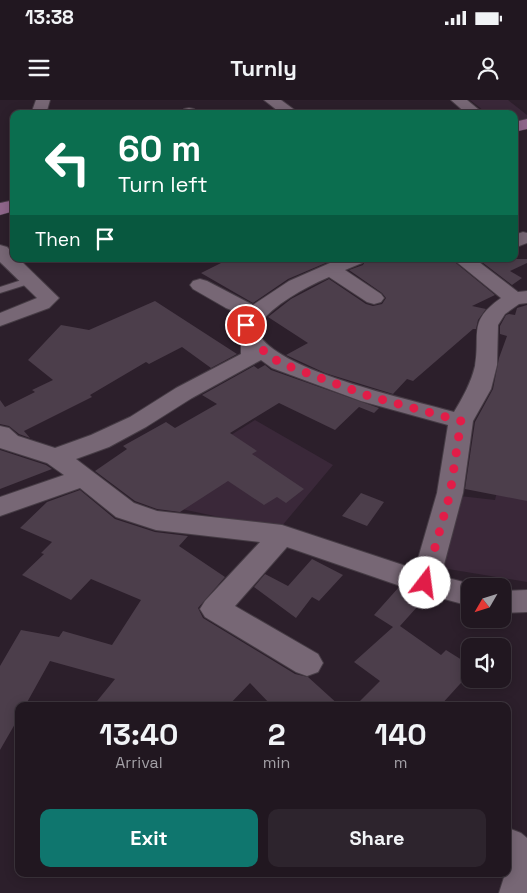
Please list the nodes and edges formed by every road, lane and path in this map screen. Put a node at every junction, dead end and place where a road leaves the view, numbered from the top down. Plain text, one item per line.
1 (271, 100) edge
2 (458, 100) edge
3 (287, 110) edge
4 (472, 110) edge
5 (0, 251) edge
6 (10, 260) edge
7 (12, 262) edge
8 (348, 262) edge
9 (472, 262) edge
10 (330, 269) junction
11 (31, 280) junction
12 (200, 285) dead end
13 (0, 290) edge
14 (374, 298) dead end
15 (521, 298) edge
16 (255, 313) junction
17 (0, 320) edge
18 (252, 342) junction
19 (461, 421) junction
20 (0, 434) edge
21 (56, 457) junction
22 (84, 477) junction
23 (0, 507) edge
24 (282, 535) junction
25 (425, 583) junction
26 (461, 593) edge
27 (527, 601) edge
28 (511, 602) edge
29 (307, 664) dead end
30 (511, 849) edge
31 (527, 863) edge
32 (518, 893) edge

1 - 3 street
2 - 4 street
5 - 6 street
7 - 11 street
8 - 10 street
9 - 15 street
10 - 14 street
10 - 16 street
11 - 13 lane
11 - 17 street
12 - 16 street
15 - 19 street
16 - 18 street
18 - 19 street
18 - 21 street
19 - 25 street
20 - 21 street
21 - 22 street
22 - 23 street
22 - 24 street
24 - 25 street
24 - 29 street
25 - 26 street
27 - 28 street
30 - 31 street
31 - 32 street

